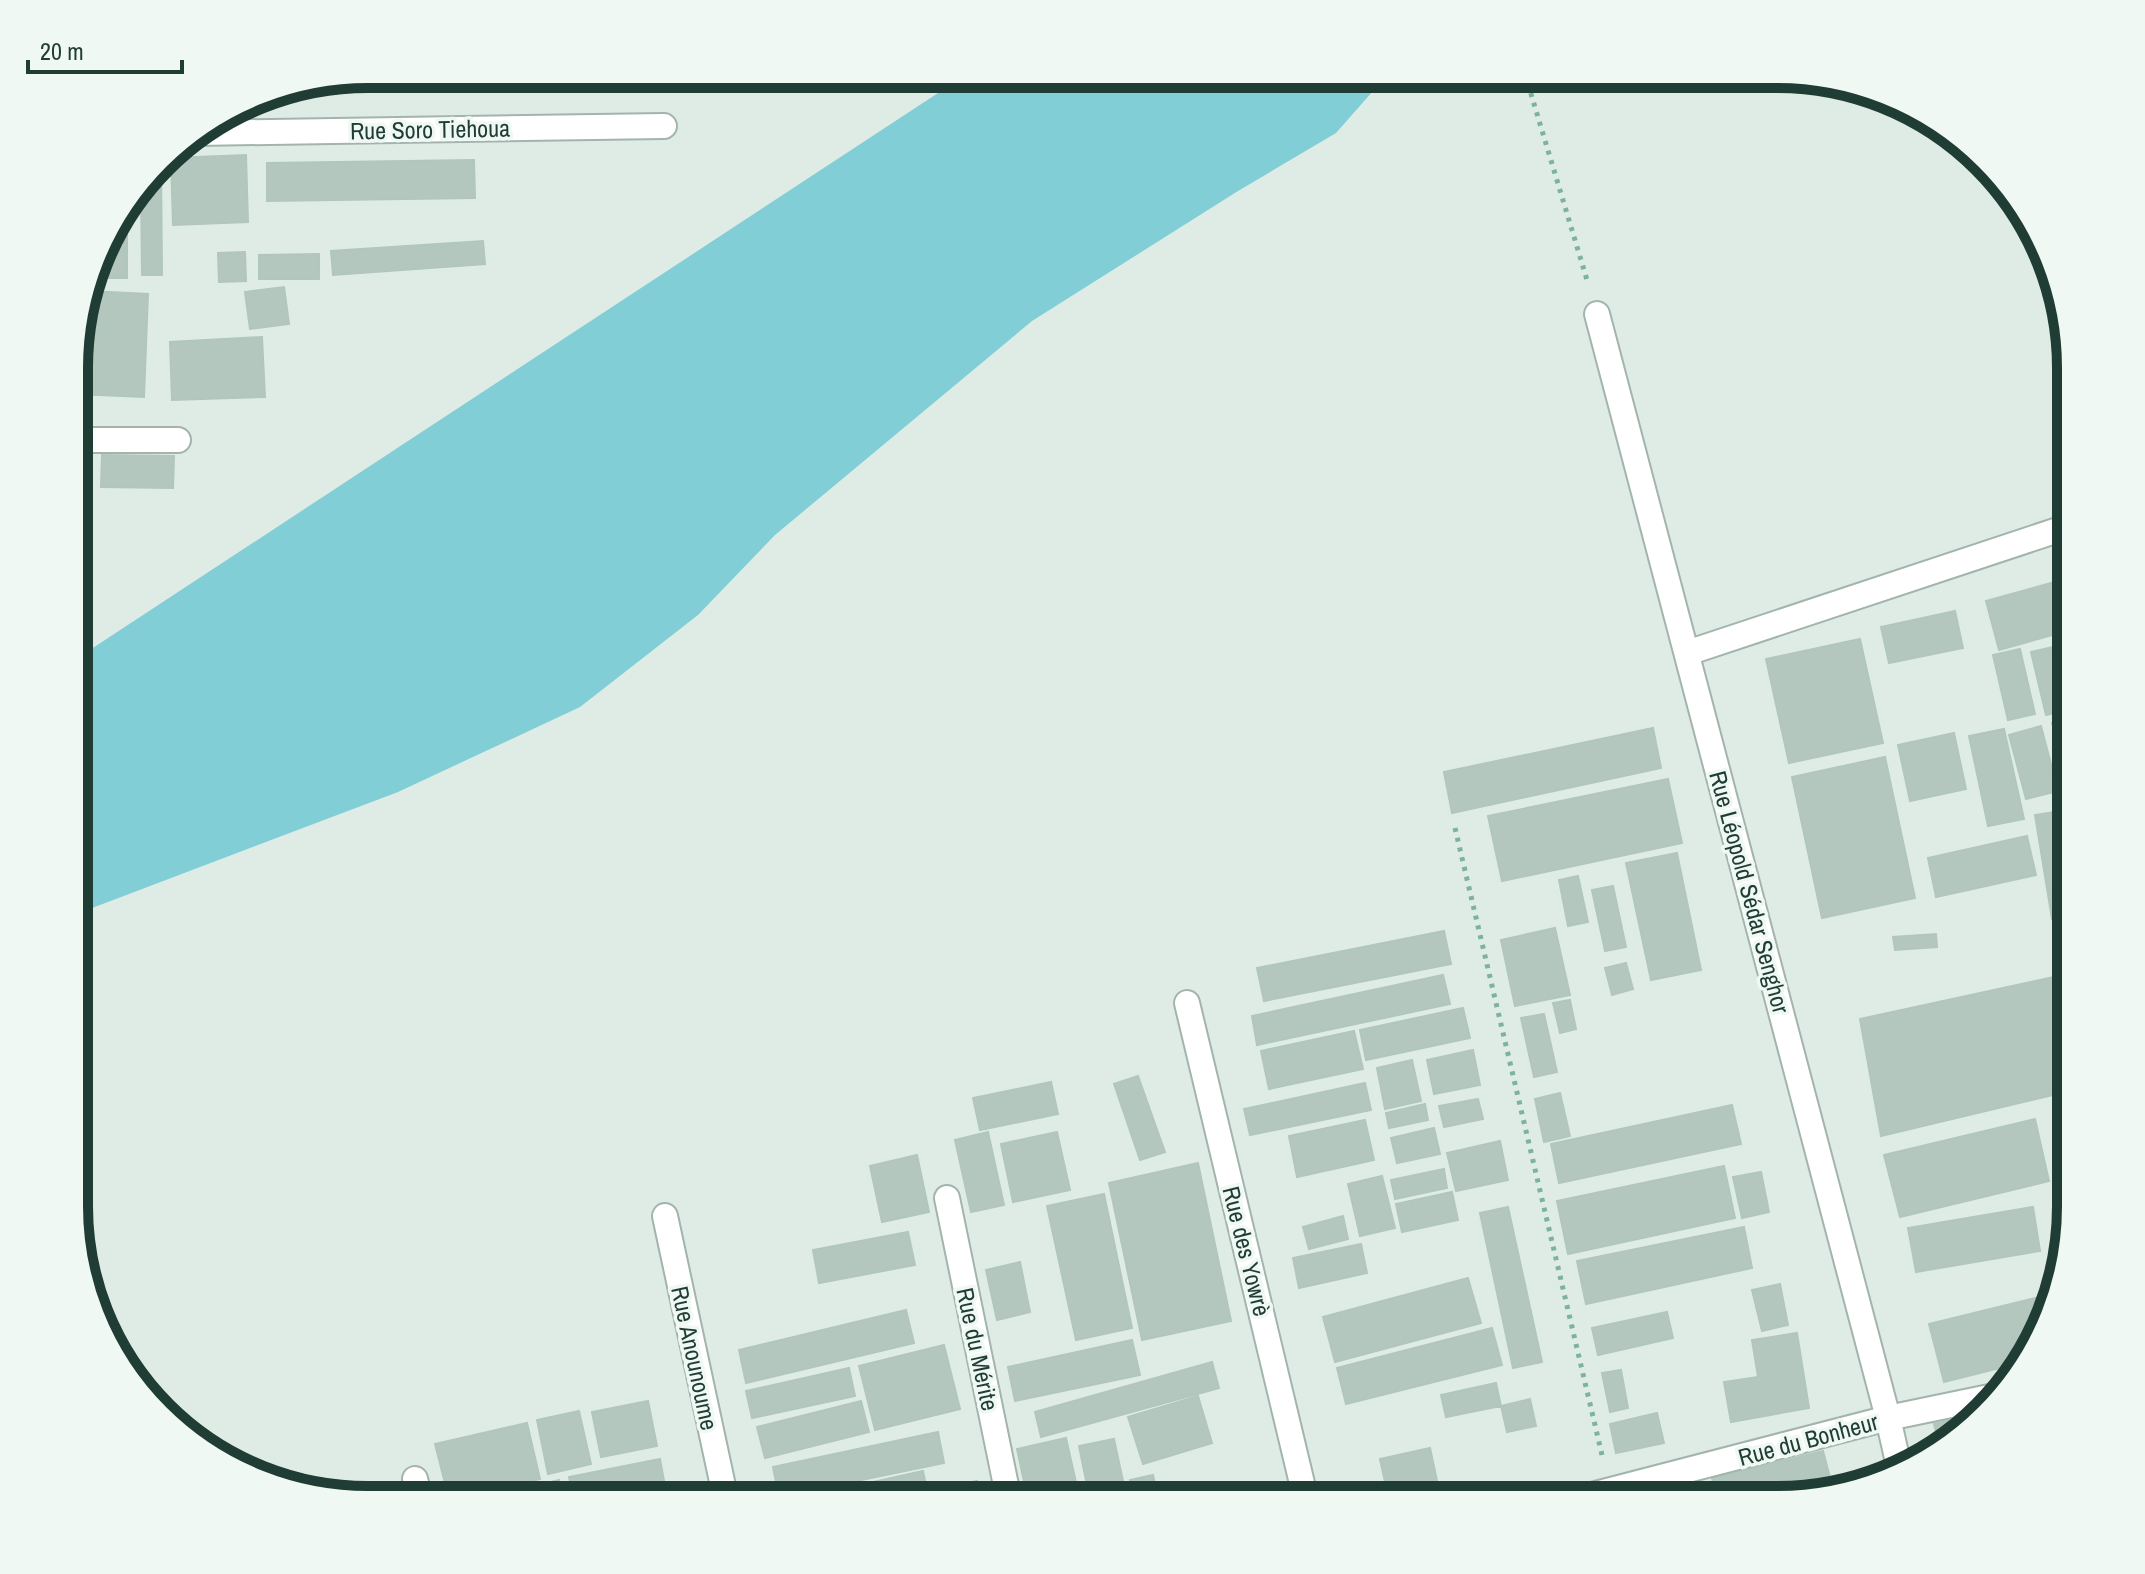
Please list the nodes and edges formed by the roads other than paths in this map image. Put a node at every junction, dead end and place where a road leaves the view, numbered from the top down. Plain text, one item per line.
1 (664, 126) dead end
2 (216, 133) edge
3 (1597, 314) road end
4 (88, 440) edge
5 (178, 440) dead end
6 (2056, 531) edge
7 (1687, 653) junction
8 (1187, 1003) dead end
9 (947, 1198) dead end
10 (665, 1216) dead end
11 (1980, 1399) edge
12 (1888, 1418) junction
13 (1897, 1459) edge
14 (723, 1485) edge
15 (1006, 1485) edge
16 (1303, 1486) edge
17 (1629, 1486) edge

1 - 2 street, Rue Soro Tiehoua
3 - 7 street, Rue Léopold Sédar Senghor
4 - 5 street
6 - 7 street
7 - 12 street, Rue Léopold Sédar Senghor
8 - 16 street, Rue des Yowrè
9 - 15 street, Rue du Mérite
10 - 14 street, Rue Anounoume
11 - 12 street, Rue du Bonheur
12 - 13 street, Rue Léopold Sédar Senghor
12 - 17 street, Rue du Bonheur

